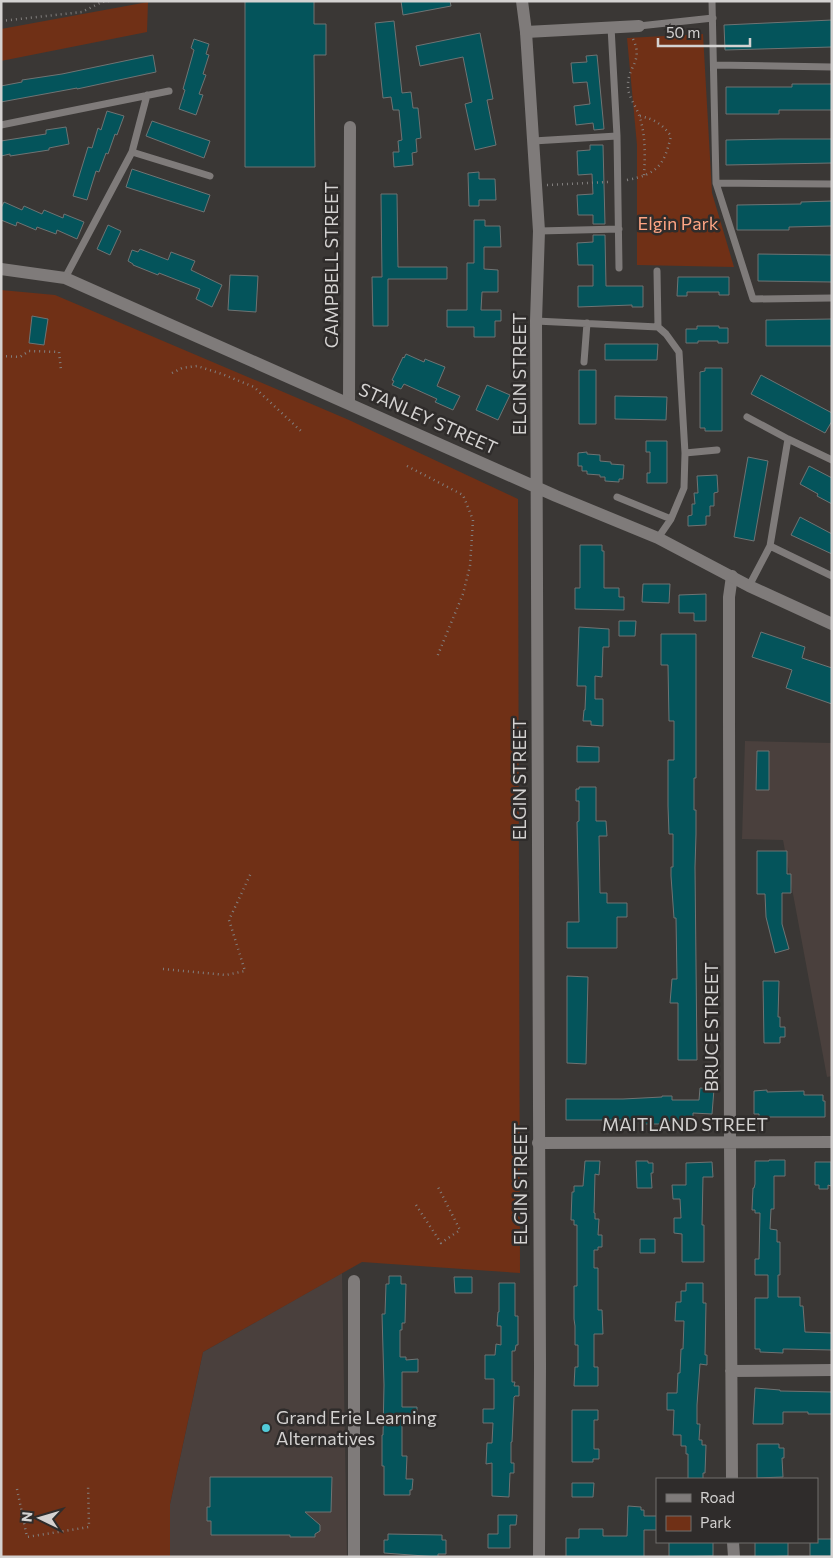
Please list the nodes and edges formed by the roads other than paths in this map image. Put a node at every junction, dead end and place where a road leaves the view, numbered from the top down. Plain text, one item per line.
1 (522, 1) edge
2 (712, 1) edge
3 (713, 18) junction
4 (633, 26) joint
5 (611, 27) junction
6 (526, 32) junction
7 (714, 65) junction
8 (832, 67) edge
9 (169, 91) dead end
10 (147, 95) junction
11 (1, 125) edge
12 (350, 127) dead end
13 (617, 136) junction
14 (533, 141) junction
15 (132, 152) junction
16 (210, 176) dead end
17 (716, 183) junction
18 (832, 184) edge
19 (619, 229) junction
20 (539, 231) junction
21 (620, 268) dead end
22 (1, 269) edge
23 (657, 271) dead end
24 (66, 278) junction
25 (832, 298) edge
26 (536, 321) junction
27 (587, 323) junction
28 (658, 327) junction
29 (584, 362) dead end
30 (349, 403) junction
31 (746, 417) dead end
32 (788, 439) junction
33 (717, 450) dead end
34 (685, 453) junction
35 (832, 460) edge
36 (537, 486) junction
37 (617, 497) dead end
38 (671, 519) junction
39 (658, 538) junction
40 (770, 546) junction
41 (732, 576) junction
42 (832, 576) edge
43 (749, 586) junction
44 (832, 624) edge
45 (832, 1142) edge
46 (538, 1143) junction
47 (730, 1143) junction
48 (354, 1281) dead end
49 (832, 1370) edge
50 (731, 1371) junction
51 (732, 1478) edge
52 (733, 1543) edge
53 (354, 1557) edge
54 (539, 1557) edge
55 (734, 1557) edge

1 - 6 street, ELGIN STREET
2 - 3 lane
3 - 4 lane
3 - 7 lane
4 - 5 street
5 - 6 street
5 - 13 lane
6 - 14 street, ELGIN STREET
7 - 8 lane
7 - 17 lane
9 - 10 lane
10 - 11 lane
10 - 15 lane
12 - 30 street, CAMPBELL STREET
13 - 14 lane
13 - 19 lane
14 - 20 street, ELGIN STREET
15 - 16 lane
15 - 24 lane
17 - 18 lane
17 - 25 lane
19 - 20 lane
19 - 21 lane
20 - 26 street, ELGIN STREET
22 - 24 street, STANLEY STREET
23 - 28 lane
24 - 30 street, STANLEY STREET
26 - 27 lane
26 - 36 street, ELGIN STREET
27 - 28 lane
27 - 29 lane
28 - 34 lane
30 - 36 street, STANLEY STREET
31 - 32 lane
32 - 35 lane
32 - 40 lane
33 - 34 lane
34 - 38 lane
36 - 39 street, STANLEY STREET
36 - 46 street, ELGIN STREET
37 - 38 lane
38 - 39 lane
39 - 41 street, STANLEY STREET
40 - 42 lane
40 - 43 lane
41 - 43 street, STANLEY STREET
41 - 47 street, BRUCE STREET
43 - 44 street, STANLEY STREET
45 - 47 street, MAITLAND STREET
46 - 47 street, MAITLAND STREET
46 - 54 street, ELGIN STREET
47 - 50 street, BRUCE STREET
48 - 53 street
49 - 50 street
50 - 51 street, BRUCE STREET
52 - 55 street

